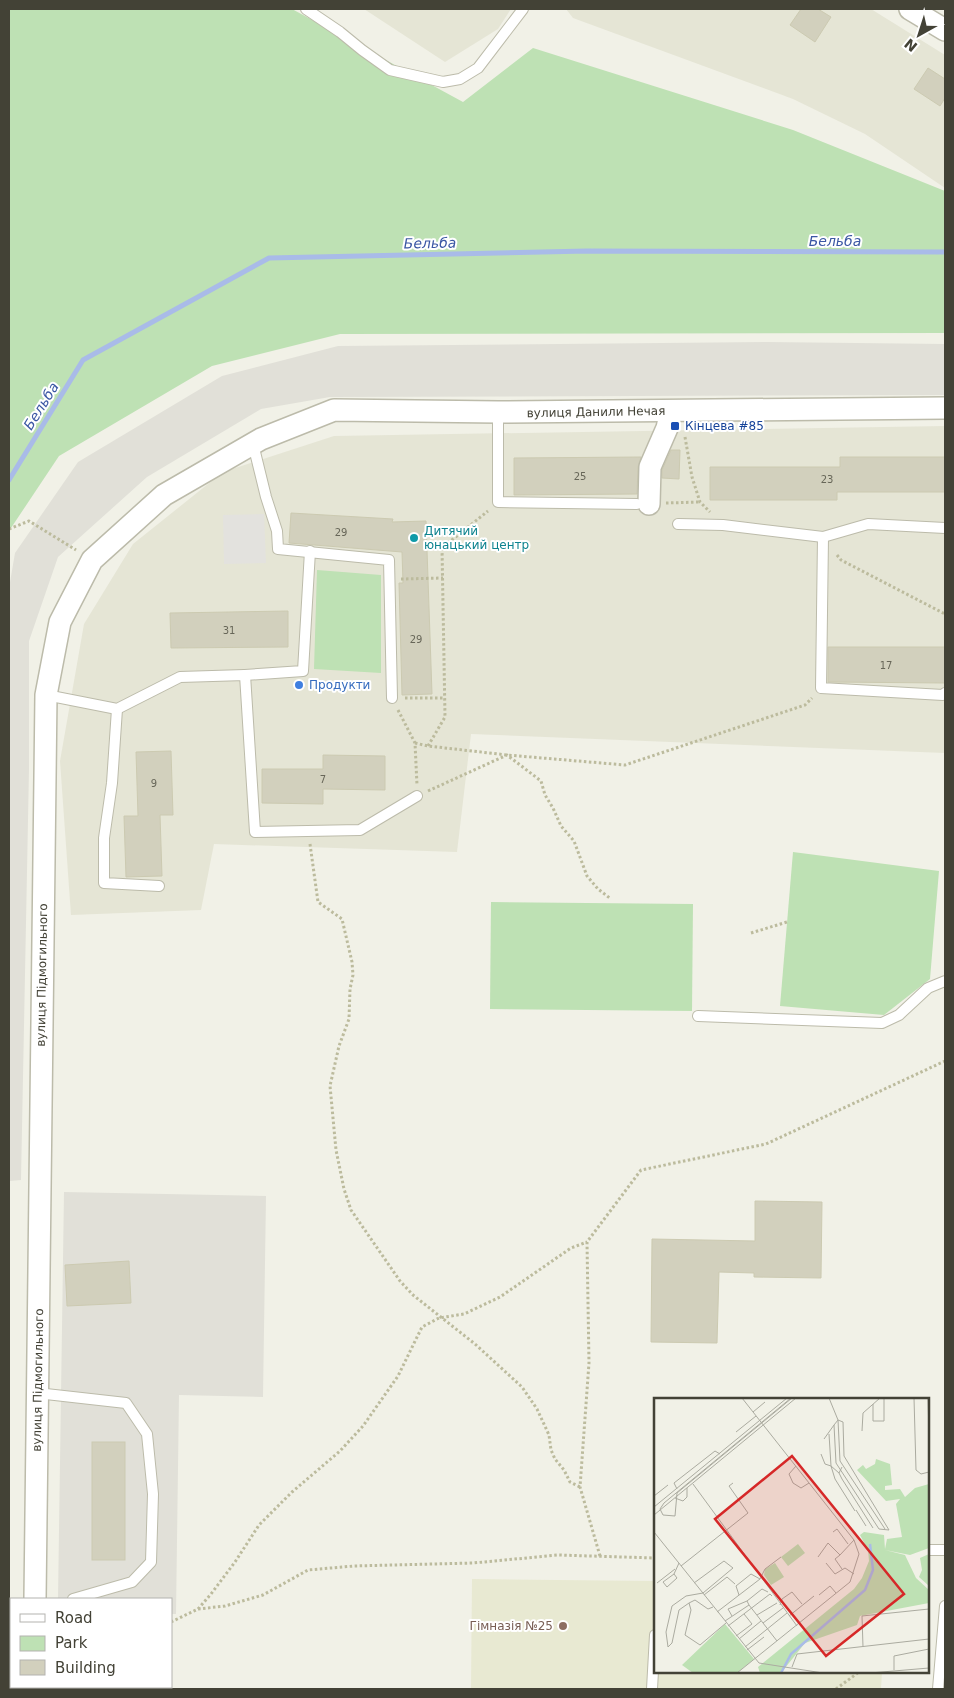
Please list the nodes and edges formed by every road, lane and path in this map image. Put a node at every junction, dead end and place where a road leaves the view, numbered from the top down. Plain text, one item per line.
1 (306, 9) edge
2 (522, 9) edge
3 (910, 9) edge
4 (945, 30) edge
5 (945, 408) edge
6 (676, 411) junction
7 (498, 412) junction
8 (253, 444) junction
9 (498, 502) junction
10 (643, 504) joint
11 (678, 524) dead end
12 (723, 525) junction
13 (945, 528) edge
14 (9, 529) edge
15 (823, 537) junction
16 (310, 551) junction
17 (92, 560) junction
18 (443, 578) junction
19 (390, 579) junction
20 (945, 614) edge
21 (245, 674) junction
22 (945, 693) edge
23 (46, 695) junction
24 (392, 698) junction
25 (444, 698) junction
26 (805, 705) dead end
27 (118, 710) junction
28 (415, 743) junction
29 (428, 746) junction
30 (507, 755) junction
31 (417, 796) junction
32 (309, 831) junction
33 (159, 886) dead end
34 (611, 899) dead end
35 (787, 922) dead end
36 (751, 934) dead end
37 (945, 981) edge
38 (698, 1016) dead end
39 (945, 1061) edge
40 (587, 1242) junction
41 (37, 1393) junction
42 (580, 1487) junction
43 (929, 1550) edge
44 (945, 1550) edge
45 (600, 1556) junction
46 (654, 1558) edge
47 (35, 1598) edge
48 (76, 1598) edge
49 (945, 1606) edge
50 (198, 1608) junction
51 (172, 1621) edge
52 (654, 1653) edge
53 (858, 1673) edge
54 (652, 1689) edge
55 (836, 1689) edge
56 (938, 1689) edge

1 - 2 lane
3 - 4 street
5 - 6 street, вулиця Данили Нечая
6 - 7 street, вулиця Данили Нечая
6 - 10 street
6 - 12 path
7 - 8 street, вулиця Данили Нечая
7 - 9 lane
8 - 16 lane
8 - 17 street, вулиця Підмогильного
9 - 10 lane
9 - 18 path
11 - 12 lane
12 - 15 lane
13 - 15 lane
14 - 17 path
15 - 20 path
15 - 22 lane
16 - 19 lane
16 - 21 lane
17 - 23 street, вулиця Підмогильного
18 - 19 path
18 - 25 path
19 - 24 lane
21 - 27 lane
21 - 32 lane
23 - 27 lane
23 - 41 street, вулиця Підмогильного
24 - 25 path
24 - 28 path
25 - 29 path
26 - 30 path
27 - 33 lane
28 - 29 path
28 - 31 path
29 - 30 path
30 - 31 path
30 - 34 path
31 - 32 lane
32 - 42 path
35 - 36 path
37 - 38 lane
39 - 40 path
40 - 42 path
40 - 50 path
41 - 47 street, вулиця Підмогильного
41 - 48 lane
42 - 45 path
43 - 44 lane
45 - 46 path
45 - 50 path
49 - 56 lane
50 - 51 path
52 - 54 lane
53 - 55 path

